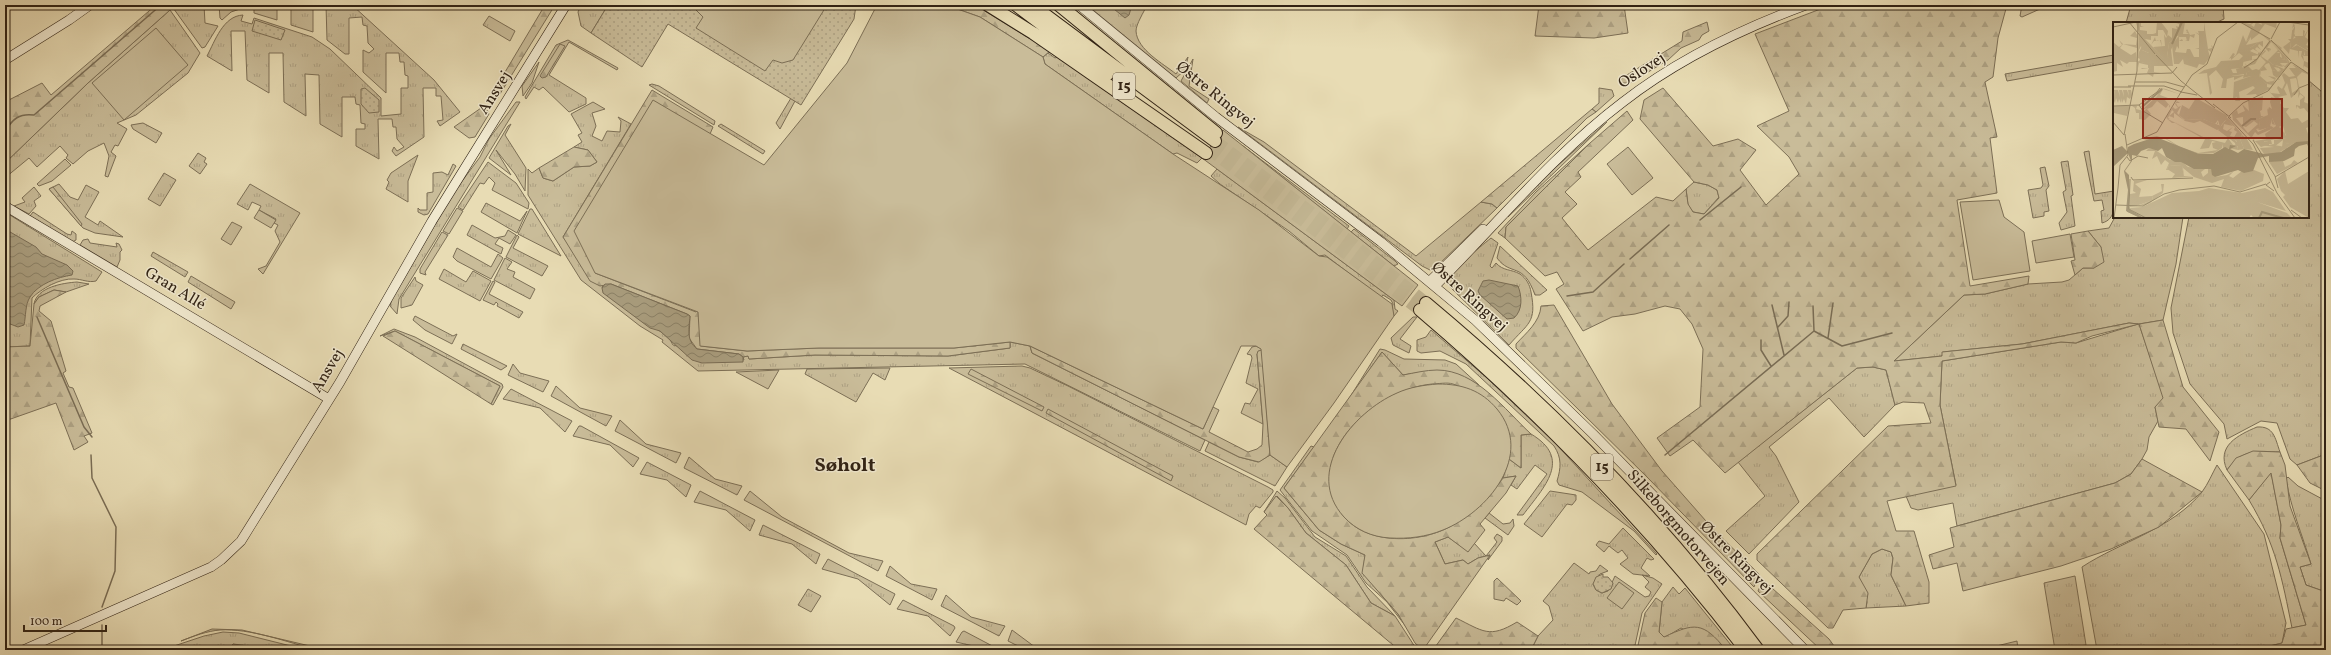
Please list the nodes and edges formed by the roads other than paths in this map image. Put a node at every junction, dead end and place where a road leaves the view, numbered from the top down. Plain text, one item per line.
1 (90, 5) edge
2 (566, 5) edge
3 (988, 5) edge
4 (1016, 5) edge
5 (1032, 5) edge
6 (1059, 5) edge
7 (1079, 5) edge
8 (1806, 5) edge
9 (5, 60) edge
10 (1212, 145) junction
11 (5, 206) edge
12 (1432, 284) junction
13 (329, 399) junction
14 (23, 650) edge
15 (1746, 650) edge
16 (1758, 650) edge
17 (1805, 650) edge

1 - 9 street
2 - 13 street, Ansvej
3 - 10 highway
4 - 10 highway, 15
5 - 10 highway, 15
6 - 10 highway
7 - 12 street, Østre Ringvej
8 - 12 street, Oslovej
11 - 13 street, Gran Allé
12 - 17 street, Østre Ringvej
13 - 14 street, Ansvej
15 - 16 highway, Silkeborgmotorvejen / 15

